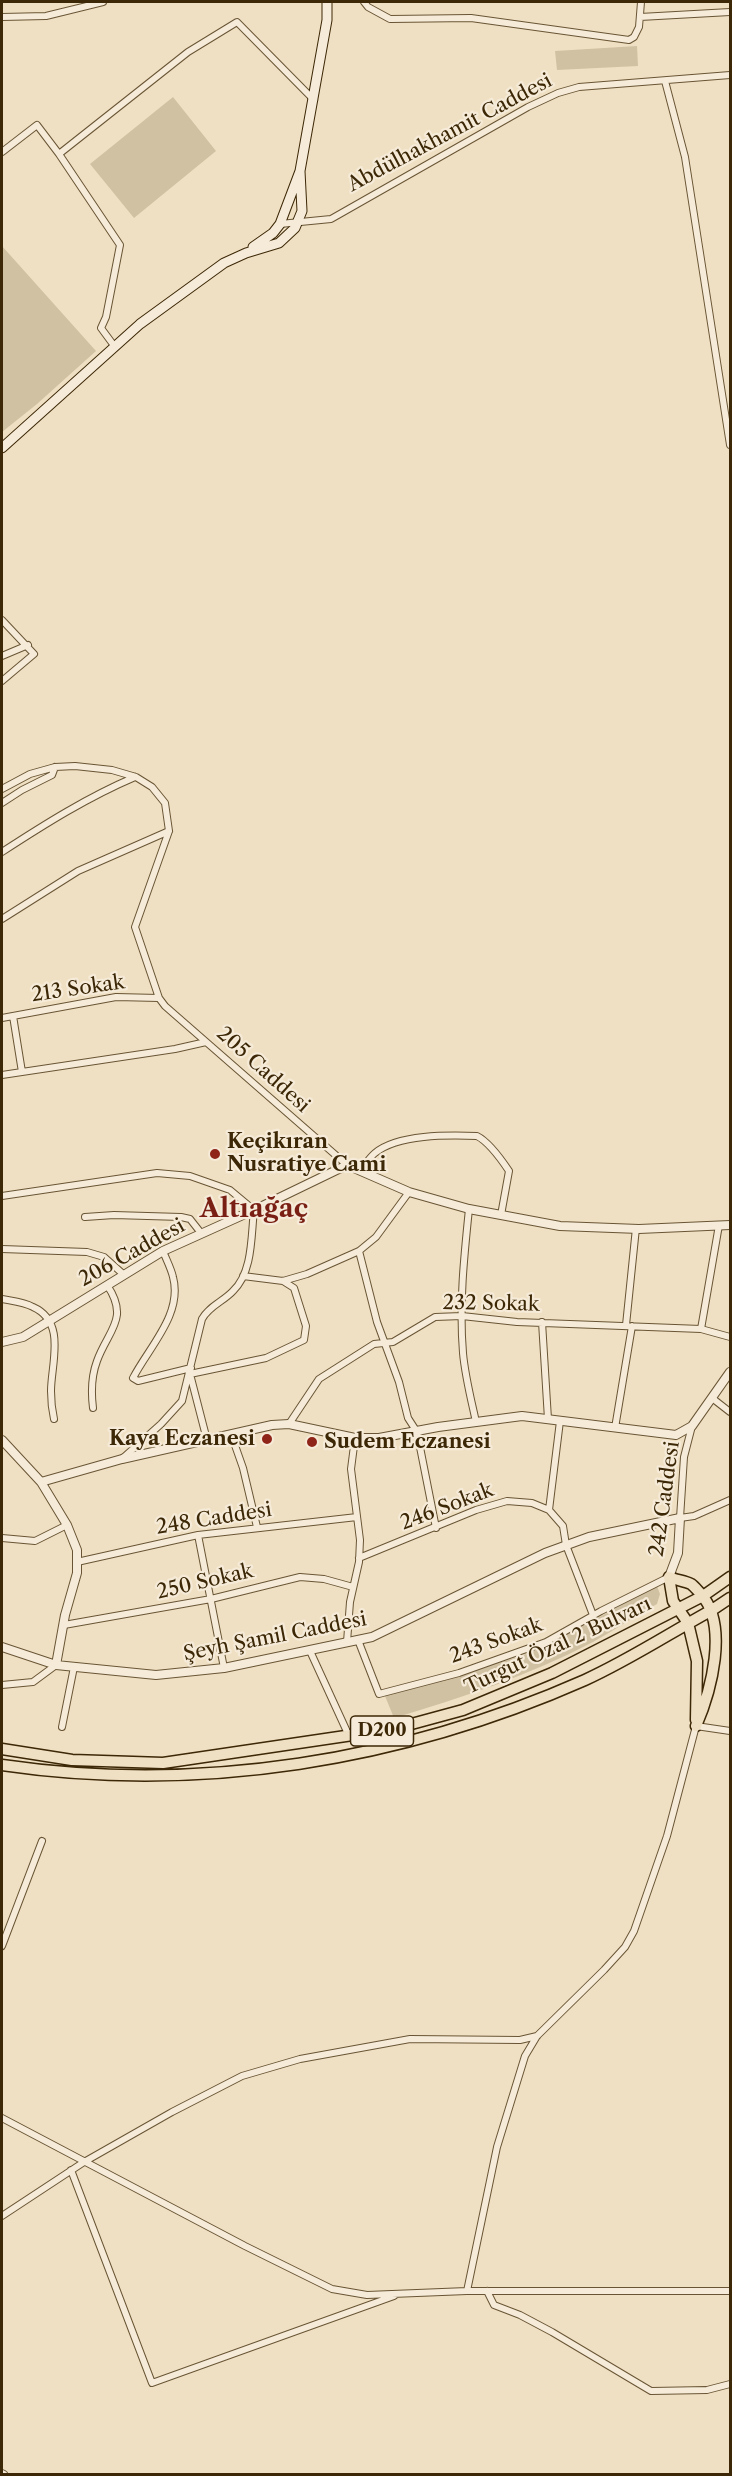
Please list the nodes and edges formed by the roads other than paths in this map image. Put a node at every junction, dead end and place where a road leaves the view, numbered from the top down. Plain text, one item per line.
1 (103, 2) edge
2 (327, 2) edge
3 (364, 2) edge
4 (642, 2) edge
5 (95, 3) edge
6 (730, 12) edge
7 (2, 17) edge
8 (640, 17) junction
9 (730, 75) edge
10 (665, 81) junction
11 (314, 100) junction
12 (2, 152) edge
13 (59, 154) junction
14 (300, 171) junction
15 (297, 223) junction
16 (280, 224) junction
17 (273, 233) junction
18 (279, 243) junction
19 (246, 253) junction
20 (115, 347) junction
21 (730, 445) edge
22 (2, 448) edge
23 (2, 620) edge
24 (28, 645) junction
25 (2, 656) edge
26 (2, 681) edge
27 (55, 767) junction
28 (136, 777) junction
29 (2, 789) edge
30 (2, 803) edge
31 (169, 831) junction
32 (2, 852) edge
33 (2, 919) edge
34 (159, 998) junction
35 (13, 1016) junction
36 (2, 1018) edge
37 (206, 1042) junction
38 (22, 1072) junction
39 (2, 1075) edge
40 (347, 1165) junction
41 (360, 1171) junction
42 (409, 1192) junction
43 (2, 1196) edge
44 (469, 1209) junction
45 (254, 1210) junction
46 (501, 1215) junction
47 (85, 1217) dead end
48 (719, 1225) junction
49 (730, 1225) edge
50 (636, 1228) junction
51 (201, 1233) junction
52 (2, 1249) edge
53 (163, 1251) junction
54 (359, 1251) junction
55 (123, 1274) junction
56 (243, 1275) junction
57 (283, 1281) junction
58 (107, 1285) junction
59 (2, 1299) edge
60 (462, 1316) junction
61 (48, 1321) junction
62 (542, 1322) junction
63 (629, 1325) junction
64 (701, 1329) junction
65 (730, 1337) edge
66 (2, 1342) edge
67 (386, 1343) junction
68 (191, 1371) junction
69 (730, 1372) edge
70 (712, 1398) junction
71 (93, 1408) dead end
72 (730, 1412) edge
73 (54, 1419) dead end
74 (548, 1419) junction
75 (560, 1421) junction
76 (476, 1422) junction
77 (289, 1424) junction
78 (692, 1426) junction
79 (615, 1428) junction
80 (417, 1432) junction
81 (231, 1434) junction
82 (355, 1438) junction
83 (2, 1440) edge
84 (207, 1440) junction
85 (122, 1459) junction
86 (41, 1482) junction
87 (730, 1500) edge
88 (549, 1510) junction
89 (357, 1517) junction
90 (680, 1518) junction
91 (67, 1525) junction
92 (257, 1527) junction
93 (436, 1528) junction
94 (198, 1534) junction
95 (2, 1539) edge
96 (566, 1545) junction
97 (359, 1558) junction
98 (77, 1562) junction
99 (669, 1577) junction
100 (730, 1577) edge
101 (353, 1587) junction
102 (703, 1596) junction
103 (730, 1598) edge
104 (211, 1599) junction
105 (677, 1609) junction
106 (712, 1610) junction
107 (593, 1615) junction
108 (688, 1623) junction
109 (64, 1625) junction
110 (358, 1640) junction
111 (347, 1642) junction
112 (2, 1647) edge
113 (310, 1651) junction
114 (56, 1665) junction
115 (74, 1667) junction
116 (224, 1668) junction
117 (2, 1685) edge
118 (696, 1726) junction
119 (62, 1727) dead end
120 (730, 1731) edge
121 (349, 1736) junction
122 (2, 1749) edge
123 (2, 1765) edge
124 (42, 1841) dead end
125 (2, 1946) edge
126 (537, 2036) junction
127 (2, 2118) edge
128 (84, 2162) junction
129 (71, 2170) junction
130 (2, 2216) edge
131 (467, 2291) junction
132 (488, 2291) junction
133 (730, 2291) edge
134 (401, 2294) junction
135 (730, 2384) edge

1 - 5 street
2 - 11 main road
3 - 8 street
4 - 8 street
5 - 7 street
6 - 8 street
9 - 10 street, Abdülhakhamit Caddesi
10 - 15 street, Abdülhakhamit Caddesi
10 - 21 street
11 - 13 street
11 - 14 main road
12 - 13 street
13 - 20 street
14 - 15 main road
14 - 16 main road
15 - 16 street, Abdülhakhamit Caddesi
15 - 18 main road
16 - 17 main road
17 - 18 street
17 - 19 main road
18 - 19 main road
19 - 20 main road
20 - 22 main road
23 - 24 street
24 - 25 street
24 - 26 street
27 - 28 street
27 - 29 street
27 - 30 street
28 - 31 street
28 - 32 street
31 - 33 street
31 - 34 street, 205 Caddesi
34 - 35 street, 213 Sokak
34 - 37 street, 205 Caddesi
35 - 36 street, 213 Sokak
35 - 38 street
37 - 38 street
37 - 40 street, 205 Caddesi
38 - 39 street
40 - 41 street, 205 Caddesi
40 - 45 street, 206 Caddesi
41 - 42 street, 205 Caddesi
41 - 46 street
42 - 44 street, 205 Caddesi
42 - 54 street
43 - 45 street
44 - 46 street, 205 Caddesi
44 - 60 street
45 - 51 street, 206 Caddesi
45 - 56 street
46 - 50 street, 205 Caddesi
47 - 51 street
48 - 49 street, 205 Caddesi
48 - 50 street, 205 Caddesi
48 - 64 street
50 - 63 street
51 - 53 street, 206 Caddesi
52 - 55 street
53 - 55 street, 206 Caddesi
53 - 68 street
54 - 57 street
54 - 67 street
55 - 58 street, 206 Caddesi
56 - 57 street
56 - 68 street
57 - 68 street
58 - 61 street, 206 Caddesi
58 - 71 street
59 - 61 street
60 - 62 street, 232 Sokak
60 - 67 street, 232 Sokak
60 - 76 street
61 - 66 street, 206 Caddesi
61 - 73 street
62 - 63 street, 232 Sokak
62 - 74 street
63 - 64 street, 232 Sokak
63 - 79 street
64 - 65 street, 232 Sokak
67 - 77 street, 232 Sokak
67 - 80 street
68 - 84 street
68 - 85 street
69 - 70 street
70 - 72 street
70 - 78 street
74 - 75 street
74 - 76 street
75 - 79 street
75 - 88 street
76 - 80 street
77 - 81 street
77 - 82 street
78 - 79 street
78 - 90 street, 242 Caddesi
80 - 82 street
80 - 93 street
81 - 84 street
81 - 92 street
82 - 89 street
83 - 86 street
84 - 85 street
85 - 86 street
86 - 91 street
87 - 90 street
88 - 93 street, 246 Sokak
88 - 96 street
89 - 92 street, 248 Caddesi
89 - 97 street
90 - 96 street, Şeyh Şamil Caddesi
90 - 99 street, 242 Caddesi
91 - 95 street
91 - 98 street
92 - 94 street, 248 Caddesi
93 - 97 street, 246 Sokak
94 - 98 street, 248 Caddesi
94 - 104 street
96 - 107 street
96 - 110 street, Şeyh Şamil Caddesi
97 - 101 street
98 - 109 street
99 - 102 highway
99 - 105 highway
99 - 107 street, 243 Sokak
100 - 102 highway, Turgut Özal 2 Bulvarı / D200
101 - 104 street, 250 Sokak
101 - 111 street
102 - 105 highway, Turgut Özal 2 Bulvarı / D200
102 - 106 highway
103 - 106 highway, Turgut Özal 2 Bulvarı / D200
104 - 109 street, 250 Sokak
104 - 116 street
105 - 108 highway
105 - 121 highway, Turgut Özal 2 Bulvarı / D200
106 - 108 highway, Turgut Özal 2 Bulvarı / D200
106 - 118 highway
107 - 110 street, 243 Sokak
108 - 118 highway
108 - 123 highway, Turgut Özal 2 Bulvarı / D200
109 - 114 street
110 - 111 street, Şeyh Şamil Caddesi
111 - 113 street, Şeyh Şamil Caddesi
112 - 114 street, Şeyh Şamil Caddesi
113 - 116 street, Şeyh Şamil Caddesi
113 - 121 street
114 - 115 street, Şeyh Şamil Caddesi
114 - 117 street
115 - 116 street, Şeyh Şamil Caddesi
115 - 119 street
118 - 120 street
118 - 126 street
121 - 122 highway, Turgut Özal 2 Bulvarı / D200
124 - 125 street
126 - 128 street
126 - 131 street
127 - 128 street
128 - 129 street
128 - 134 street
129 - 130 street
129 - 134 street
131 - 132 street
131 - 134 street
132 - 133 street
132 - 135 street

